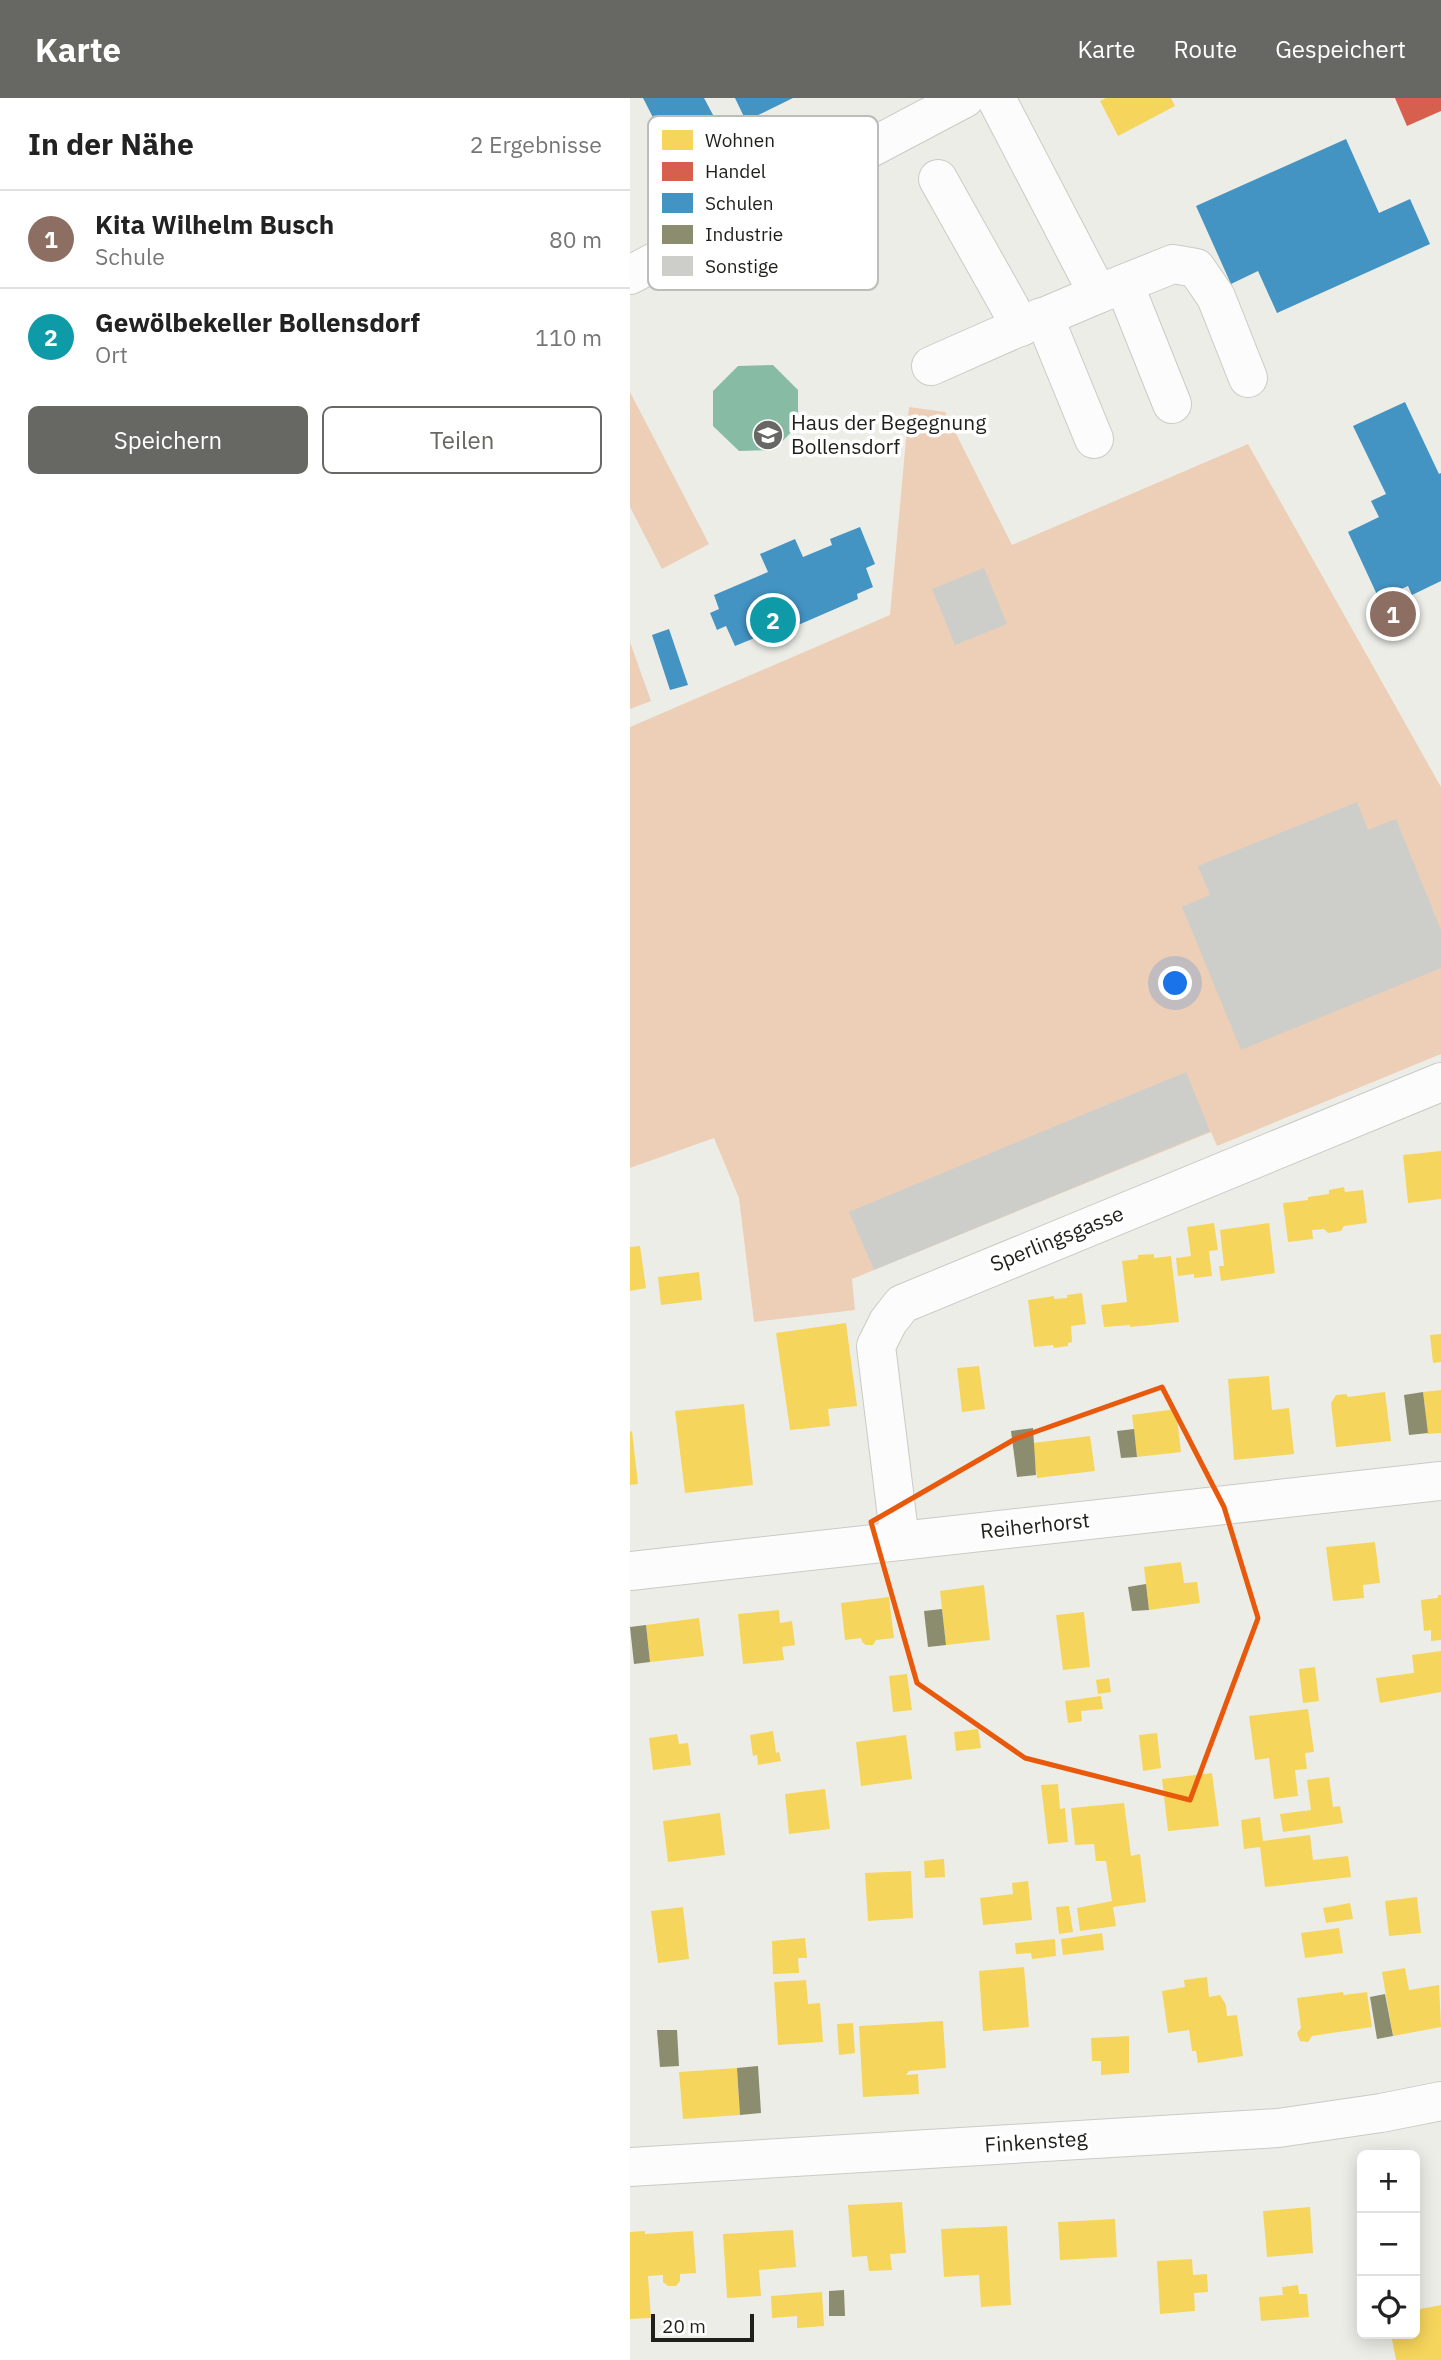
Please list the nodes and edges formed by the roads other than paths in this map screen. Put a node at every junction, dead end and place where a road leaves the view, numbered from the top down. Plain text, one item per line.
1 (965, 98) edge
2 (996, 98) edge
3 (878, 144) edge
4 (938, 179) dead end
5 (648, 265) edge
6 (630, 275) edge
7 (1111, 289) junction
8 (1032, 322) junction
9 (931, 366) dead end
10 (1248, 378) dead end
11 (1172, 404) dead end
12 (1094, 439) dead end
13 (1441, 1082) edge
14 (1441, 1480) edge
15 (900, 1541) junction
16 (630, 1571) edge
17 (1441, 2101) edge
18 (630, 2168) edge

1 - 3 street
2 - 7 street
4 - 8 street
5 - 6 street
7 - 8 street
7 - 10 street
7 - 11 street
8 - 9 street
8 - 12 street
13 - 15 street, Sperlingsgasse
14 - 15 street, Reiherhorst
15 - 16 street, Reiherhorst
17 - 18 street, Finkensteg

